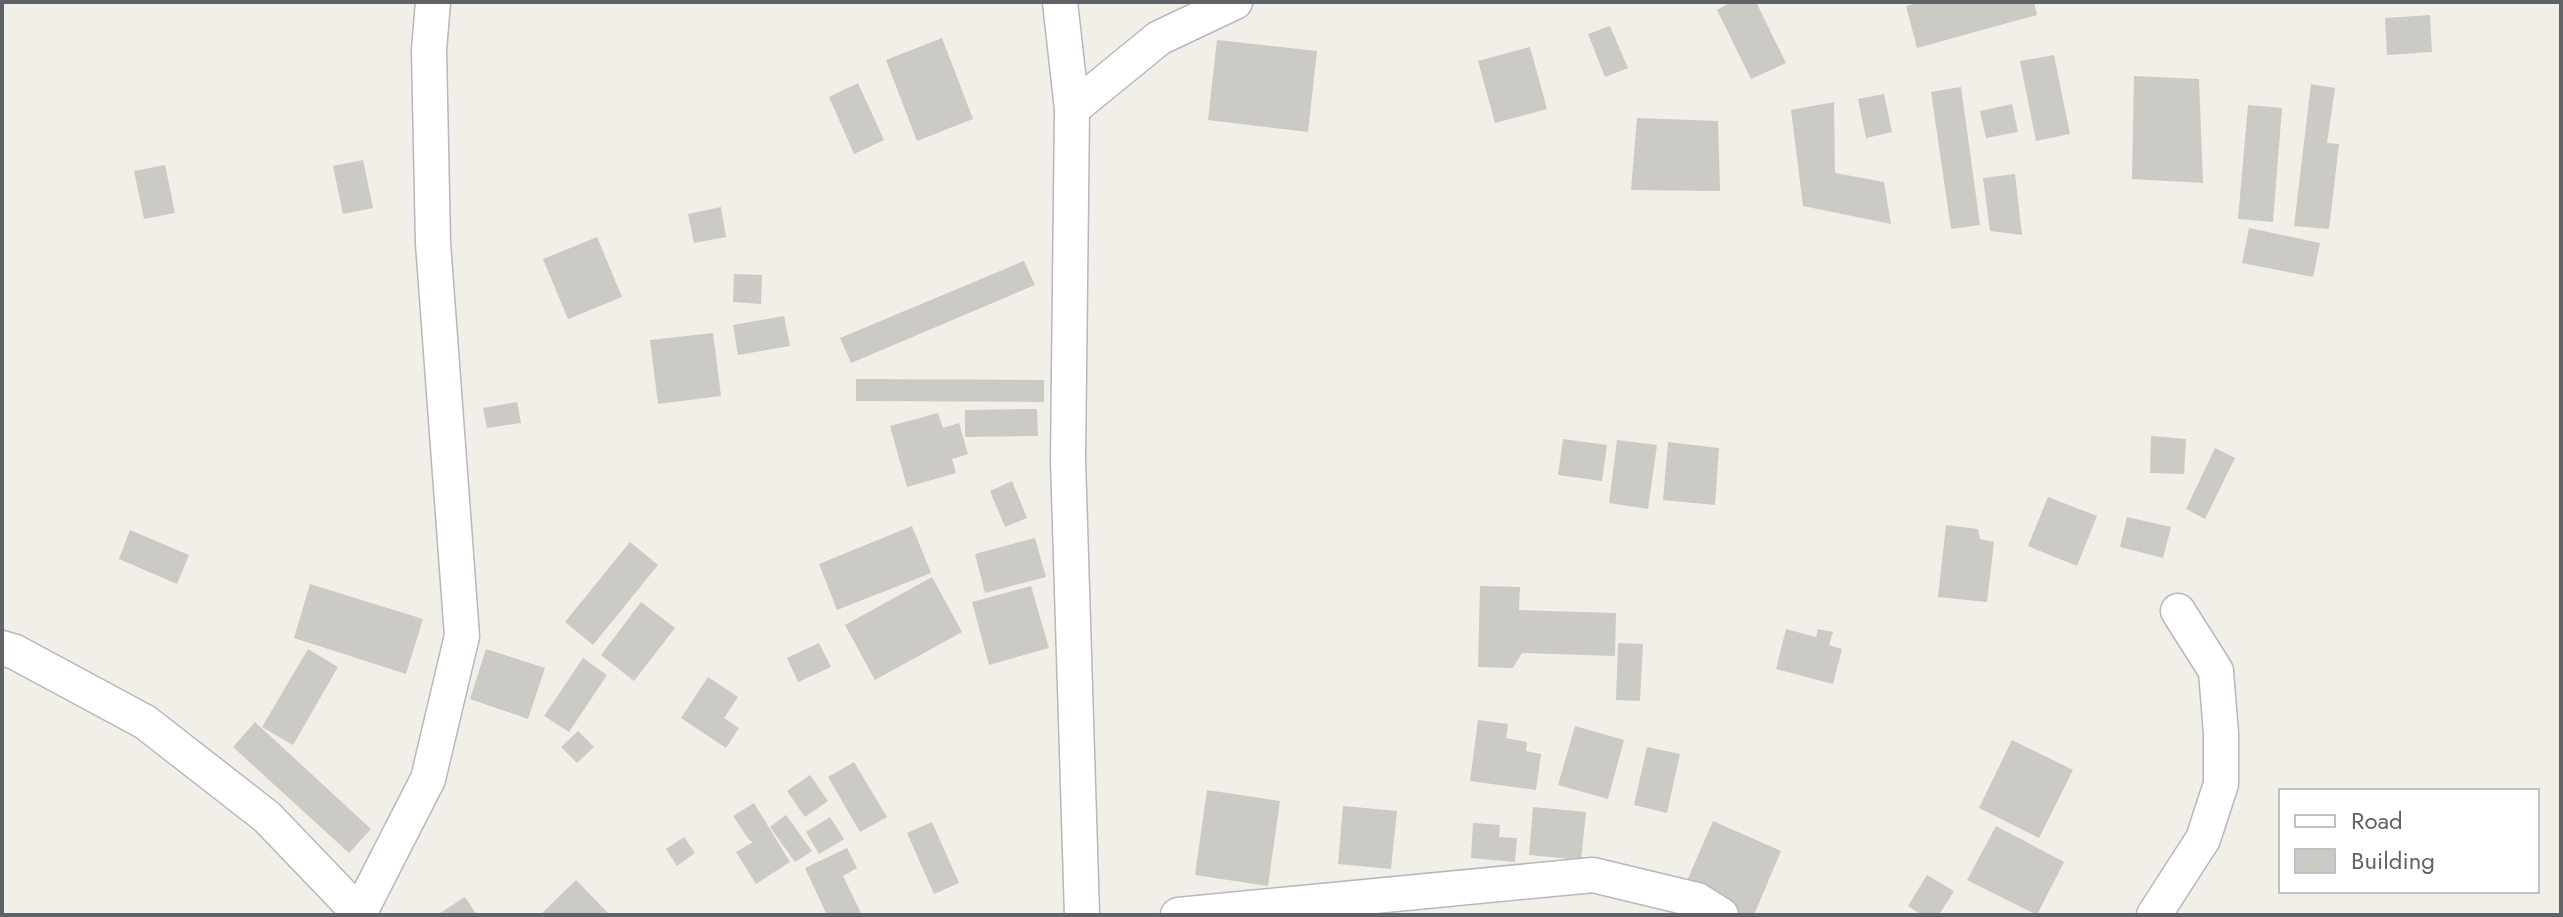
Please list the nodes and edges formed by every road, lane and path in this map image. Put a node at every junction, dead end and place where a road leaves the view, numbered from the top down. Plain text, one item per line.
1 (433, 2) edge
2 (1060, 2) edge
3 (1235, 2) edge
4 (1072, 109) junction
5 (2178, 611) dead end
6 (2, 648) edge
7 (360, 913) edge
8 (1082, 915) edge
9 (1178, 915) edge
10 (1721, 915) edge
11 (2154, 915) edge

1 - 7 street
2 - 4 street
3 - 4 street
4 - 8 street
5 - 11 street
6 - 7 street
9 - 10 street

